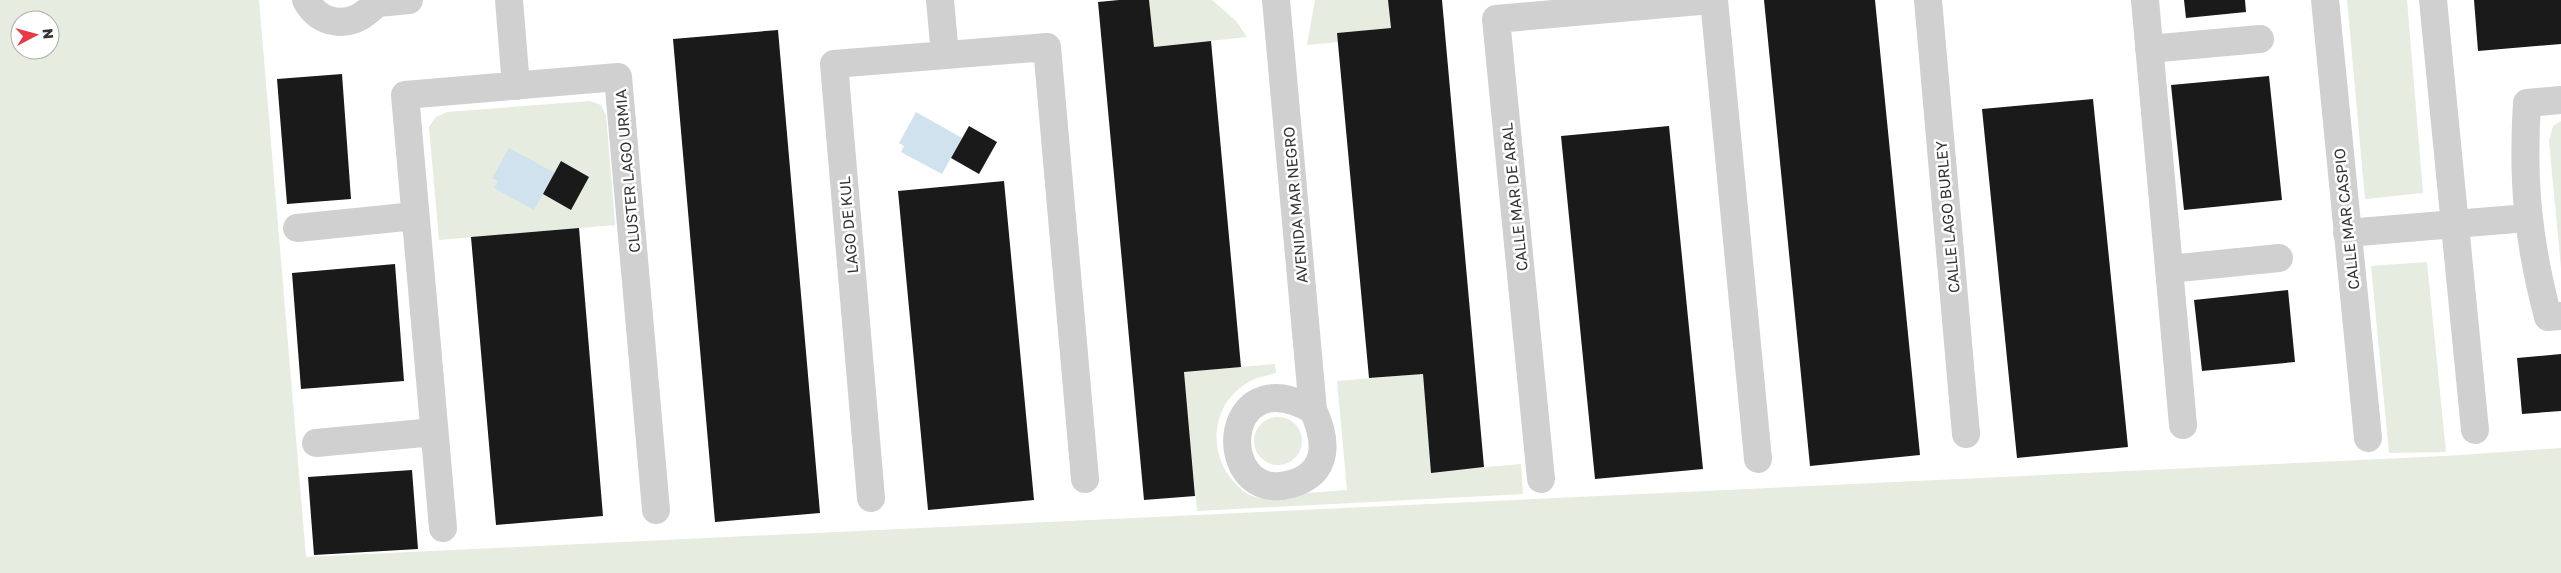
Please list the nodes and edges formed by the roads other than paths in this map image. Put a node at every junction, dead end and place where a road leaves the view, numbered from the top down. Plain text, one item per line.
1 (306, 0) edge
2 (409, 0) edge
3 (509, 0) edge
4 (940, 0) edge
5 (1276, 0) edge
6 (1712, 0) edge
7 (1928, 0) edge
8 (2145, 0) edge
9 (2325, 0) edge
10 (2433, 0) edge
11 (378, 1) edge
12 (1599, 5) edge
13 (2260, 38) dead end
14 (2149, 49) junction
15 (945, 55) junction
16 (516, 86) junction
17 (2561, 100) edge
18 (415, 216) junction
19 (2527, 218) junction
20 (2455, 224) junction
21 (297, 228) dead end
22 (2347, 233) junction
23 (2279, 258) dead end
24 (2168, 269) junction
25 (2561, 316) edge
26 (1313, 410) dead end
27 (2183, 425) dead end
28 (2475, 430) dead end
29 (434, 432) junction
30 (1966, 434) dead end
31 (2368, 438) dead end
32 (316, 443) dead end
33 (1758, 459) dead end
34 (1085, 479) dead end
35 (1541, 479) dead end
36 (871, 498) dead end
37 (656, 510) dead end
38 (443, 528) dead end

1 - 11 street
2 - 11 street
3 - 16 street
4 - 15 street
5 - 26 street, AVENIDA MAR NEGRO
6 - 12 street, CALLE MAR DE ARAL
6 - 33 street, CALLE MAR DE ARAL
7 - 30 street, CALLE LAGO BURLEY
8 - 14 street
9 - 22 street, CALLE MAR CASPIO
10 - 20 street
12 - 35 street, CALLE MAR DE ARAL
13 - 14 street
14 - 24 street
15 - 34 street, LAGO DE KUL
15 - 36 street, LAGO DE KUL
16 - 18 street, CLUSTER LAGO URMIA
16 - 37 street, CLUSTER LAGO URMIA
17 - 19 street
18 - 21 street
18 - 29 street, CLUSTER LAGO URMIA
19 - 20 street
19 - 25 street
20 - 22 street
20 - 28 street
22 - 31 street, CALLE MAR CASPIO
23 - 24 street
24 - 27 street
29 - 32 street
29 - 38 street, CLUSTER LAGO URMIA

